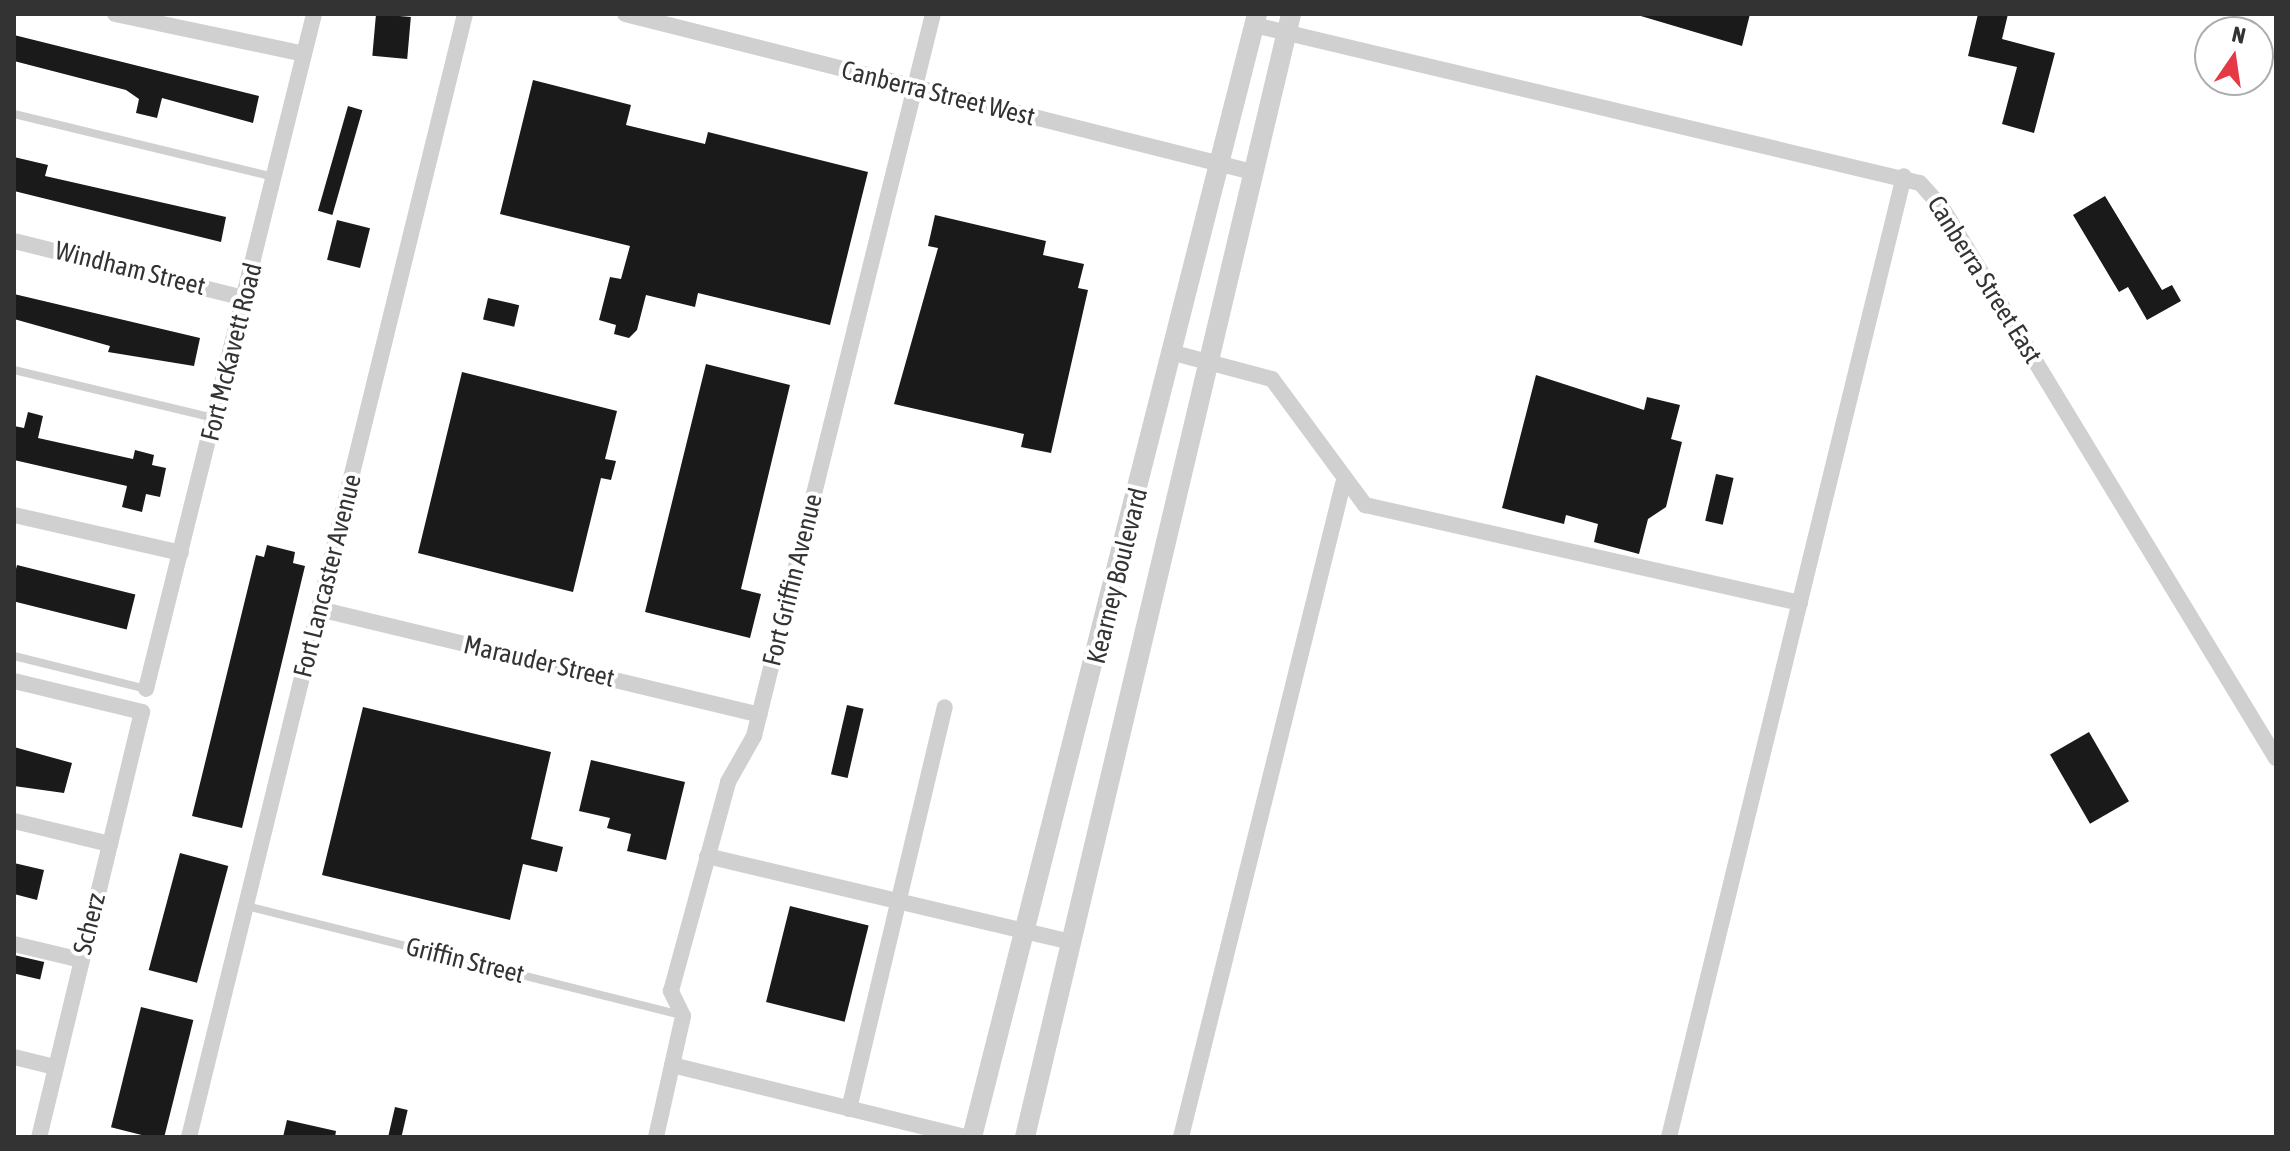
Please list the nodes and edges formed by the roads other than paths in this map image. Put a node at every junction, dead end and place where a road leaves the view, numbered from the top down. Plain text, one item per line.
1 (115, 14) edge
2 (314, 14) edge
3 (465, 14) edge
4 (625, 14) edge
5 (933, 14) edge
6 (1256, 20) edge
7 (1288, 23) edge
8 (304, 54) junction
9 (914, 89) junction
10 (14, 114) edge
11 (1219, 164) junction
12 (1252, 172) junction
13 (1904, 176) junction
14 (274, 177) junction
15 (14, 241) edge
16 (245, 298) junction
17 (1174, 353) junction
18 (1207, 361) junction
19 (14, 370) edge
20 (215, 418) junction
21 (1343, 484) junction
22 (14, 515) edge
23 (181, 553) junction
24 (1800, 603) junction
25 (319, 609) junction
26 (14, 656) edge
27 (14, 681) edge
28 (146, 689) joint
29 (945, 707) dead end
30 (759, 715) junction
31 (2276, 758) edge
32 (14, 821) edge
33 (110, 844) junction
34 (707, 856) junction
35 (899, 901) junction
36 (247, 906) junction
37 (1023, 931) junction
38 (1071, 942) junction
39 (14, 944) edge
40 (81, 960) junction
41 (683, 1016) junction
42 (14, 1057) edge
43 (672, 1065) junction
44 (55, 1067) junction
45 (849, 1109) junction
46 (43, 1136) edge
47 (189, 1137) edge
48 (656, 1137) edge
49 (965, 1137) edge
50 (972, 1137) edge
51 (1025, 1137) edge
52 (1181, 1137) edge
53 (1669, 1137) edge

1 - 8 street
2 - 8 street, Fort McKavett Road
3 - 25 street, Fort Lancaster Avenue
4 - 9 street, Canberra Street West
5 - 9 street, Fort Griffin Avenue
6 - 7 street, Canberra Street East
6 - 11 street, Kearney Boulevard
7 - 12 street, Kearney Boulevard
7 - 13 street, Canberra Street East
8 - 14 street, Fort McKavett Road
9 - 11 street, Canberra Street West
9 - 30 street, Fort Griffin Avenue
10 - 14 lane
11 - 12 street, Canberra Street West
11 - 17 street, Kearney Boulevard
12 - 18 street, Kearney Boulevard
13 - 24 street
13 - 31 street, Canberra Street East
14 - 16 street, Fort McKavett Road
15 - 16 street, Windham Street
16 - 20 street, Fort McKavett Road
17 - 18 street
17 - 37 street, Kearney Boulevard
18 - 21 street
18 - 38 street, Kearney Boulevard
19 - 20 lane
20 - 23 street, Fort McKavett Road
21 - 24 street
21 - 52 street
22 - 23 street
23 - 28 street, Fort McKavett Road
24 - 53 street
25 - 30 street, Marauder Street
25 - 36 street, Fort Lancaster Avenue
26 - 28 lane
27 - 33 street, Scherz
29 - 35 street
30 - 34 street, Fort Griffin Avenue
32 - 33 street
33 - 40 street, Scherz
34 - 35 street
34 - 41 street, Fort Griffin Avenue
35 - 37 street
35 - 45 street
36 - 41 lane, Griffin Street
36 - 47 street, Fort Lancaster Avenue
37 - 38 street
37 - 50 street, Kearney Boulevard
38 - 51 street, Kearney Boulevard
39 - 40 street
40 - 44 street, Scherz
41 - 43 street, Fort Griffin Avenue
42 - 44 street
43 - 45 street
43 - 48 street, Fort Griffin Avenue
44 - 46 street, Scherz
45 - 49 street

